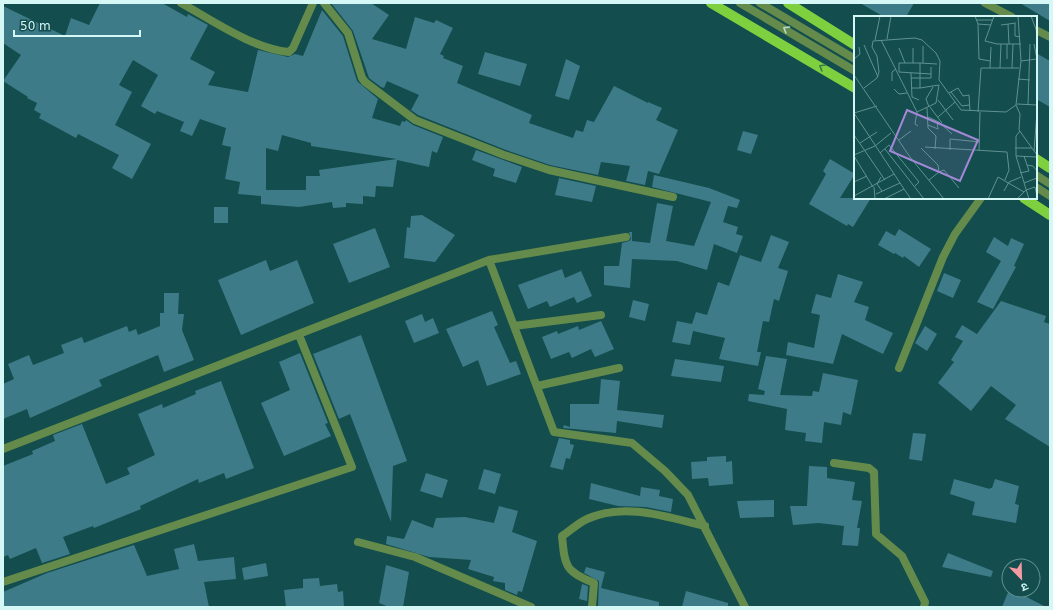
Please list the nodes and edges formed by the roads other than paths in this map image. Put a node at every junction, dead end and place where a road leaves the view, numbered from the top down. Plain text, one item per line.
1 (181, 3) edge
2 (313, 3) edge
3 (324, 3) edge
4 (711, 3) edge
5 (740, 3) edge
6 (760, 3) edge
7 (788, 3) edge
8 (985, 3) edge
9 (1010, 16) edge
10 (1037, 30) edge
11 (1050, 37) edge
12 (854, 44) edge
13 (854, 58) edge
14 (854, 70) edge
15 (854, 87) edge
16 (1037, 160) edge
17 (1050, 168) edge
18 (1037, 176) edge
19 (1050, 184) edge
20 (1037, 188) edge
21 (1050, 196) edge
22 (673, 197) dead end
23 (980, 199) edge
24 (1026, 199) edge
25 (1050, 215) edge
26 (626, 237) dead end
27 (489, 260) junction
28 (601, 315) dead end
29 (514, 326) junction
30 (299, 335) junction
31 (619, 368) dead end
32 (899, 368) dead end
33 (536, 386) junction
34 (3, 449) edge
35 (834, 463) dead end
36 (705, 526) junction
37 (358, 542) dead end
38 (3, 582) edge
39 (531, 607) edge
40 (592, 607) edge
41 (745, 607) edge
42 (924, 607) edge

1 - 2 street
3 - 22 street
15 -> 4 main road
14 -> 5 street
6 - 13 street
7 - 12 main road
8 - 9 street
10 - 11 street
16 - 17 main road
18 - 19 street
20 - 21 street
23 - 32 street
24 - 25 main road
26 - 27 street
27 - 29 street
27 - 30 street
28 - 29 street
29 - 33 street
30 - 34 street
30 - 38 street
31 - 33 street
33 - 36 street
35 - 42 street
36 - 40 street
36 - 41 street
37 - 39 street

